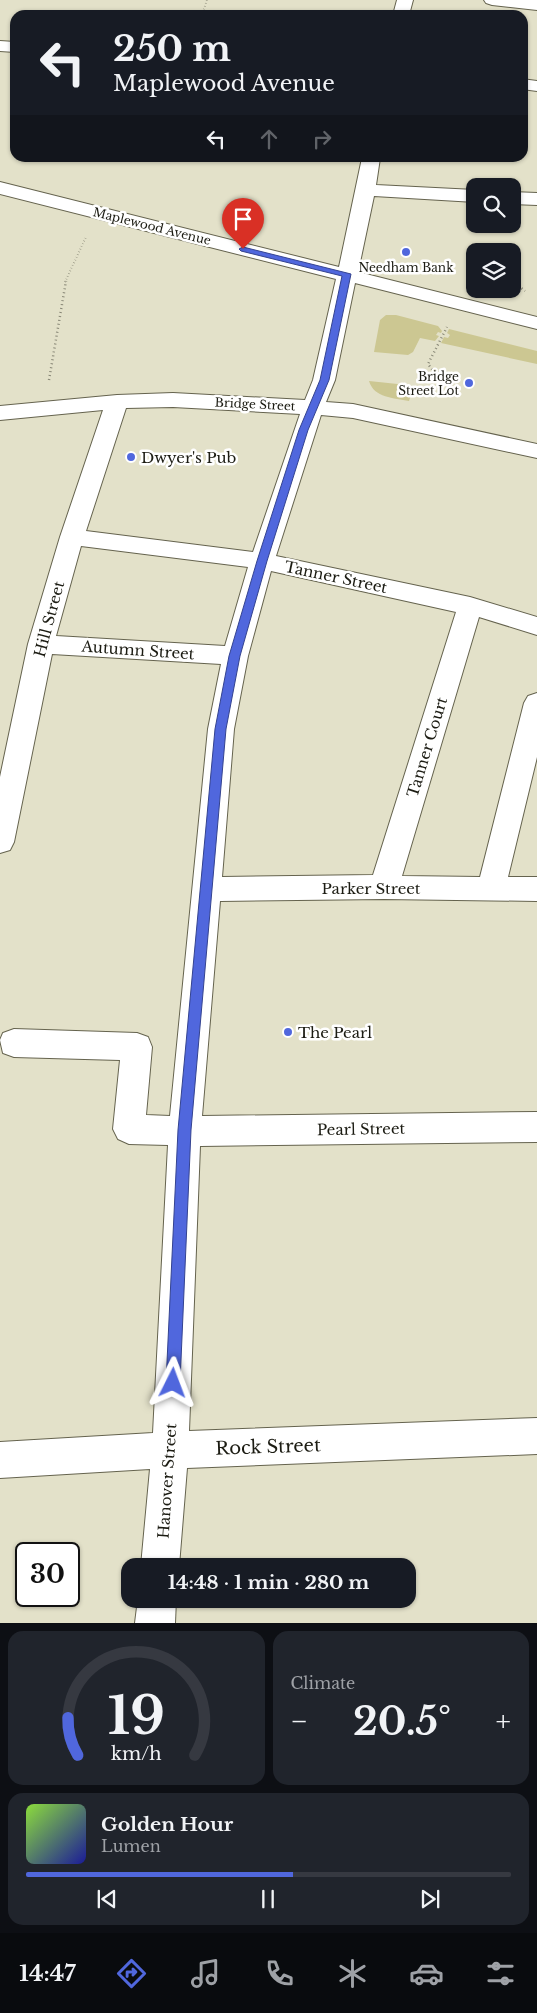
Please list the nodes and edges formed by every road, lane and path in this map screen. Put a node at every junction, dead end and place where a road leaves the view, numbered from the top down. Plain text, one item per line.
1 (492, 0) edge
2 (537, 5) edge
3 (370, 162) edge
4 (0, 188) edge
5 (366, 190) junction
6 (466, 196) edge
7 (521, 198) edge
8 (537, 199) edge
9 (87, 234) dead end
10 (347, 274) junction
11 (537, 323) edge
12 (448, 325) dead end
13 (437, 376) dead end
14 (48, 388) dead end
15 (117, 402) junction
16 (313, 407) junction
17 (0, 413) edge
18 (537, 451) edge
19 (72, 537) junction
20 (262, 561) junction
21 (470, 606) junction
22 (537, 626) edge
23 (41, 644) junction
24 (235, 656) junction
25 (537, 703) edge
26 (0, 842) edge
27 (384, 887) junction
28 (491, 888) junction
29 (206, 889) junction
30 (537, 889) edge
31 (14, 1043) dead end
32 (537, 1127) edge
33 (185, 1130) junction
34 (537, 1436) edge
35 (170, 1450) junction
36 (0, 1460) edge
37 (161, 1558) edge
38 (156, 1608) edge
39 (155, 1623) edge

1 - 2 street
3 - 5 street, Hanover Street
4 - 10 street, Maplewood Avenue
5 - 6 street
5 - 10 street, Hanover Street
7 - 8 street
9 - 14 path
10 - 11 street, Maplewood Avenue
10 - 16 street, Hanover Street
12 - 13 path
15 - 16 street, Bridge Street
15 - 17 street, Bridge Street
15 - 19 street, Hill Street
16 - 18 street, Bridge Street
16 - 20 street, Hanover Street
19 - 20 street, Tanner Street
19 - 23 street, Hill Street
20 - 21 street, Tanner Street
20 - 24 street, Hanover Street
21 - 22 street, Tanner Street
21 - 27 street, Tanner Court
23 - 24 street, Autumn Street
23 - 26 street, Hill Street
24 - 29 street, Hanover Street
25 - 28 street
27 - 28 street, Parker Street
27 - 29 street, Parker Street
28 - 30 street, Parker Street
29 - 33 street, Hanover Street
31 - 33 street, Pearl Street
32 - 33 street, Pearl Street
33 - 35 street, Hanover Street
34 - 35 street, Rock Street
35 - 36 street, Rock Street
35 - 37 street, Hanover Street
38 - 39 street

